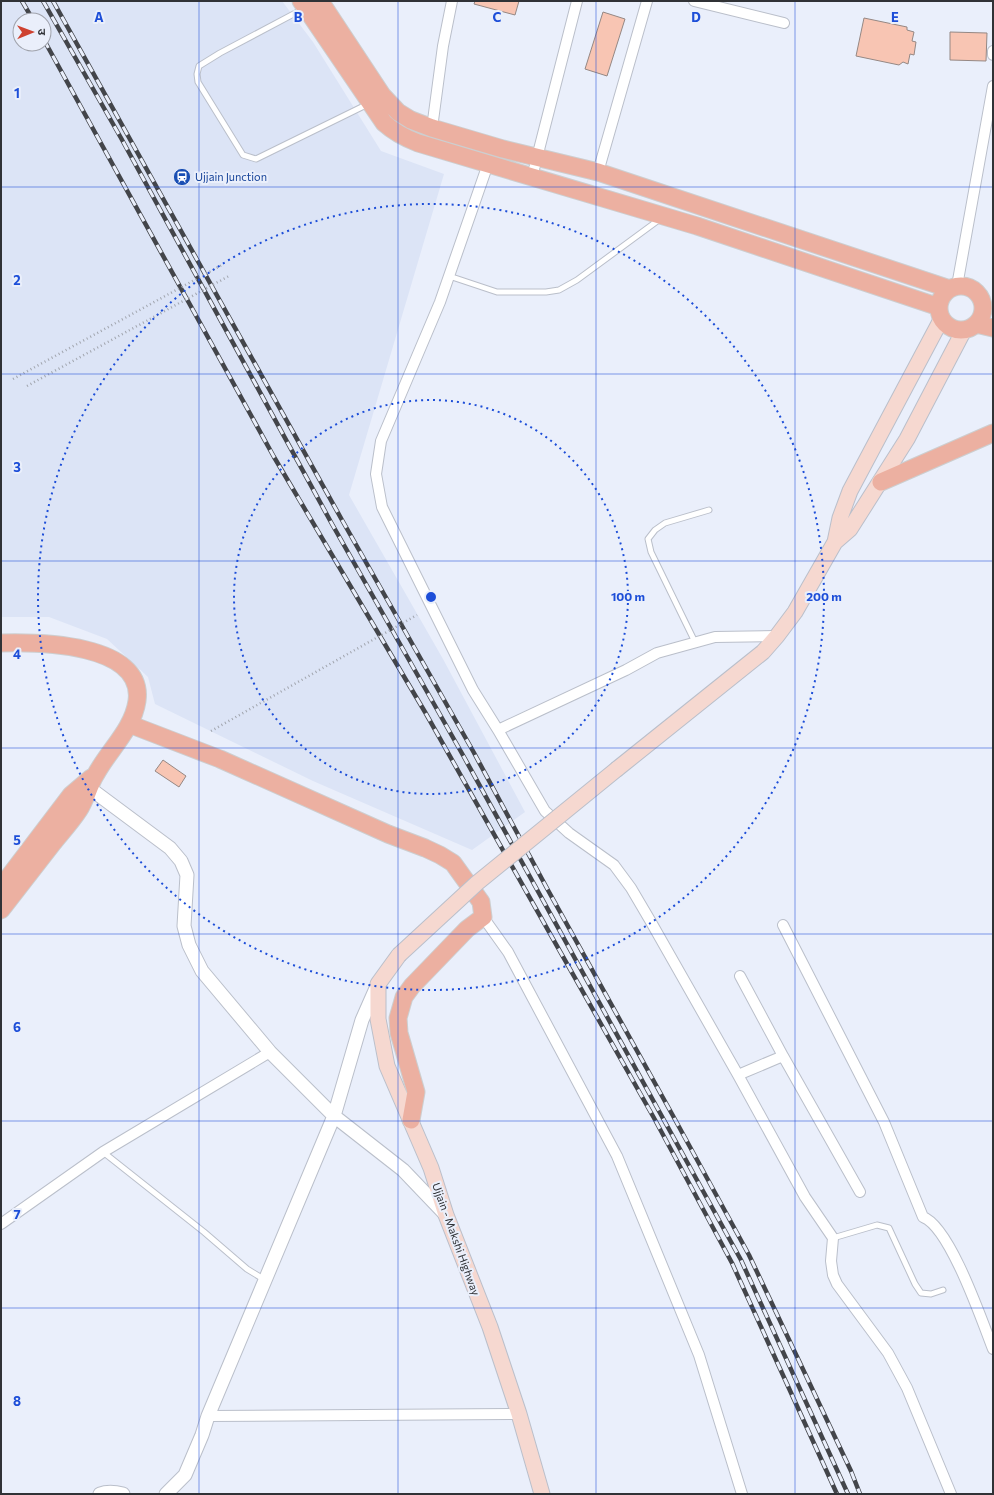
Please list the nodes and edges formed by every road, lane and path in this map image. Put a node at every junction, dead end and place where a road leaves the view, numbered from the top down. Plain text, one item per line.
1 (452, 1) edge
2 (577, 1) edge
3 (647, 1) edge
4 (694, 1) edge
5 (312, 3) edge
6 (784, 23) dead end
7 (993, 51) edge
8 (993, 55) edge
9 (993, 86) edge
10 (376, 99) junction
11 (432, 128) junction
12 (537, 157) junction
13 (488, 164) junction
14 (598, 172) junction
15 (532, 177) junction
16 (664, 216) junction
17 (222, 265) dead end
18 (229, 276) dead end
19 (449, 276) junction
20 (954, 288) junction
21 (988, 306) edge
22 (940, 313) junction
23 (970, 327) junction
24 (993, 328) edge
25 (13, 379) dead end
26 (27, 386) dead end
27 (993, 433) edge
28 (880, 482) junction
29 (709, 510) dead end
30 (834, 542) junction
31 (416, 615) dead end
32 (777, 636) junction
33 (695, 642) junction
34 (1, 643) edge
35 (130, 724) junction
36 (498, 730) junction
37 (211, 731) dead end
38 (90, 782) junction
39 (1, 887) edge
40 (1, 910) edge
41 (483, 917) junction
42 (783, 925) dead end
43 (740, 976) dead end
44 (378, 984) junction
45 (270, 1052) junction
46 (783, 1056) junction
47 (738, 1075) junction
48 (334, 1116) junction
49 (411, 1120) junction
50 (103, 1152) junction
51 (860, 1192) dead end
52 (446, 1215) junction
53 (1, 1224) edge
54 (833, 1238) junction
55 (265, 1280) junction
56 (943, 1290) dead end
57 (993, 1349) edge
58 (519, 1414) junction
59 (208, 1416) junction
60 (100, 1494) edge
61 (123, 1494) edge
62 (166, 1494) edge
63 (542, 1494) edge
64 (742, 1494) edge
65 (951, 1494) edge

1 - 11 street
2 - 12 street
3 - 14 street
4 - 6 street
5 - 10 main road
5 - 10 lane
7 - 8 street
9 - 20 street
10 - 11 main road
10 - 13 main road
11 - 12 main road
12 - 14 main road
12 - 15 street
13 - 15 main road
13 - 19 street
14 - 20 main road
15 - 16 main road
16 - 19 lane
16 - 22 main road
17 - 25 path, bridge
18 - 26 path, bridge
19 - 36 street
20 - 21 main road
20 - 22 main road
21 - 23 main road
22 - 23 main road
22 - 30 main road
23 - 24 main road
23 - 28 main road
27 - 28 main road
28 - 30 main road
29 - 33 lane
30 - 32 main road
31 - 37 path, bridge
32 - 33 street
32 - 44 main road, bridge
33 - 36 street
34 - 35 main road
35 - 38 main road
35 - 41 main road
36 - 47 street
38 - 39 main road
38 - 40 main road
38 - 45 street
41 - 49 main road
41 - 64 street
42 - 57 street
43 - 46 street
44 - 48 street
44 - 49 main road, Ujjain - Makshi Highway
45 - 48 street
45 - 50 street
46 - 47 street
46 - 51 street
47 - 54 street
48 - 52 street
48 - 55 street
49 - 52 main road, Ujjain - Makshi Highway
50 - 53 street
50 - 55 lane
52 - 58 main road, Ujjain - Makshi Highway
54 - 56 lane
54 - 65 street
55 - 59 street
58 - 59 street
58 - 63 main road, Ujjain - Makshi Highway
59 - 62 street
60 - 61 street

